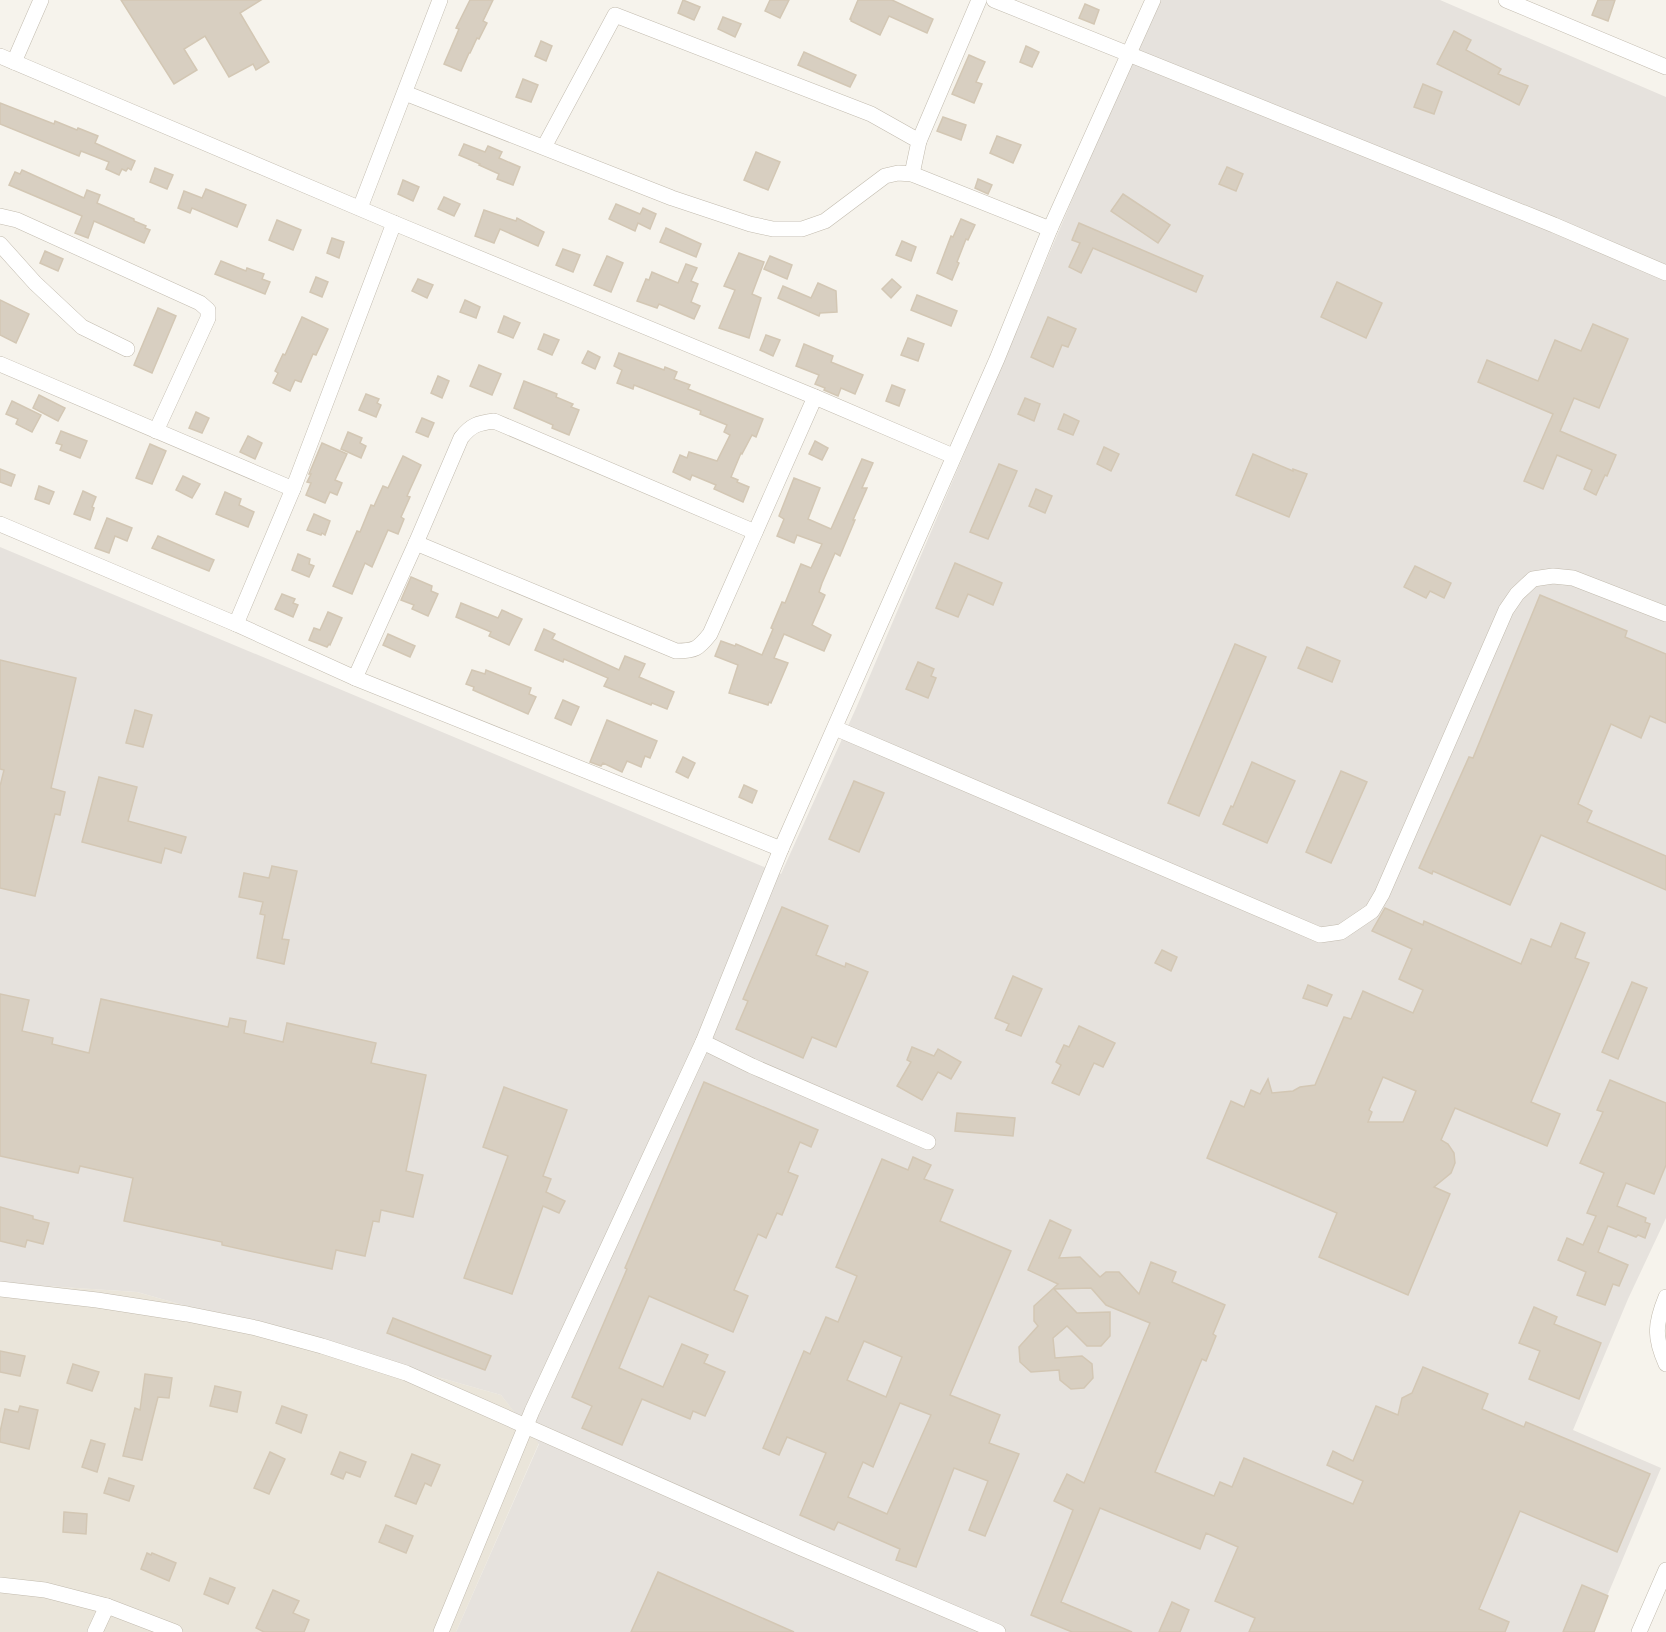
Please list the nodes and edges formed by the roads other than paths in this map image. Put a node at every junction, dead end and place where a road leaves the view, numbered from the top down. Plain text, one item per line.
1 (40, 0) edge
2 (440, 0) edge
3 (980, 0) edge
4 (994, 0) edge
5 (1153, 0) edge
6 (1506, 0) edge
7 (1129, 53) junction
8 (7, 59) edge
9 (1666, 67) edge
10 (405, 93) junction
11 (919, 141) junction
12 (544, 147) junction
13 (912, 174) junction
14 (360, 208) junction
15 (0, 216) edge
16 (394, 223) junction
17 (1050, 229) junction
18 (0, 244) edge
19 (1666, 273) edge
20 (127, 349) dead end
21 (0, 364) edge
22 (815, 397) junction
23 (156, 431) junction
24 (953, 456) junction
25 (293, 489) junction
26 (0, 524) edge
27 (755, 532) junction
28 (416, 543) junction
29 (1666, 614) edge
30 (236, 624) junction
31 (355, 678) junction
32 (835, 728) junction
33 (782, 849) junction
34 (703, 1042) junction
35 (928, 1142) dead end
36 (0, 1289) edge
37 (1666, 1297) edge
38 (1666, 1364) edge
39 (526, 1426) junction
40 (1666, 1569) edge
41 (0, 1585) edge
42 (107, 1606) junction
43 (95, 1632) edge
44 (176, 1632) edge
45 (441, 1632) edge
46 (998, 1632) edge
47 (1639, 1632) edge

1 - 8 street
2 - 10 street
3 - 11 street
4 - 7 street
5 - 7 street
6 - 9 street
7 - 17 street
7 - 19 street
8 - 14 street
10 - 12 street
10 - 14 street
11 - 12 street
11 - 13 street
12 - 13 street
13 - 17 street
14 - 16 street
15 - 23 street
16 - 22 street
16 - 25 street
17 - 24 street
18 - 20 street
21 - 23 street
22 - 24 street
22 - 27 street
23 - 25 street
24 - 32 street
25 - 30 street
26 - 30 street
27 - 28 street
27 - 28 street
28 - 31 street
29 - 32 street
30 - 31 street
31 - 33 street
32 - 33 street
33 - 34 street
34 - 35 street
34 - 39 street
36 - 39 street
37 - 38 street
39 - 45 street
39 - 46 street
40 - 47 street
41 - 42 street
42 - 43 street
42 - 44 street

